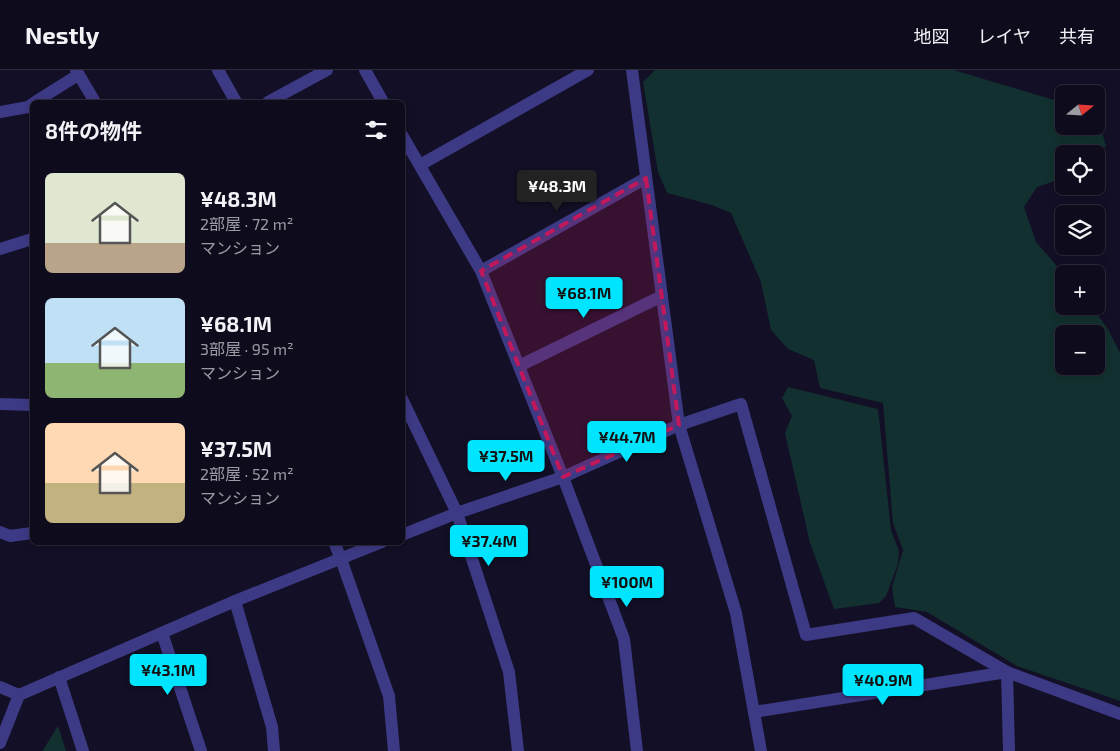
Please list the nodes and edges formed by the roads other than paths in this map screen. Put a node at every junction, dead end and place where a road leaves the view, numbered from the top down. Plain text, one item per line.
1 (218, 70) edge
2 (327, 70) edge
3 (365, 70) edge
4 (588, 70) edge
5 (632, 70) edge
6 (77, 72) edge
7 (38, 100) edge
8 (95, 100) edge
9 (235, 100) edge
10 (272, 100) edge
11 (383, 100) edge
12 (30, 106) edge
13 (0, 112) edge
14 (405, 140) edge
15 (420, 165) junction
16 (646, 178) junction
17 (30, 240) edge
18 (0, 249) edge
19 (481, 271) junction
20 (662, 296) junction
21 (518, 366) junction
22 (0, 404) edge
23 (30, 405) edge
24 (405, 405) edge
25 (679, 425) junction
26 (563, 477) junction
27 (457, 513) junction
28 (0, 532) edge
29 (30, 533) edge
30 (405, 534) edge
31 (335, 545) edge
32 (375, 545) edge
33 (341, 559) junction
34 (235, 601) junction
35 (162, 633) junction
36 (1007, 672) junction
37 (59, 678) junction
38 (0, 687) edge
39 (19, 695) junction
40 (754, 712) junction
41 (1120, 714) edge
42 (0, 743) edge
43 (83, 751) edge
44 (201, 751) edge
45 (274, 751) edge
46 (394, 751) edge
47 (518, 751) edge
48 (637, 751) edge
49 (761, 751) edge
50 (1009, 751) edge

1 - 9 street
2 - 10 street
3 - 11 street
4 - 15 street
5 - 16 street
6 - 7 street
6 - 8 street
12 - 13 street
14 - 15 street
15 - 19 street
16 - 19 street
16 - 20 street
17 - 18 street
19 - 21 street
20 - 21 street
20 - 25 street
21 - 26 street
22 - 23 street
24 - 27 street
25 - 26 street
25 - 36 street
25 - 40 street
26 - 27 street
26 - 48 street
27 - 30 street
27 - 47 street
28 - 29 street
31 - 33 street
32 - 33 street
33 - 34 street
33 - 46 street
34 - 35 street
34 - 45 street
35 - 37 street
35 - 44 street
36 - 40 street
36 - 41 street
36 - 50 street
37 - 39 street
37 - 43 street
38 - 39 street
39 - 42 street
40 - 49 street

